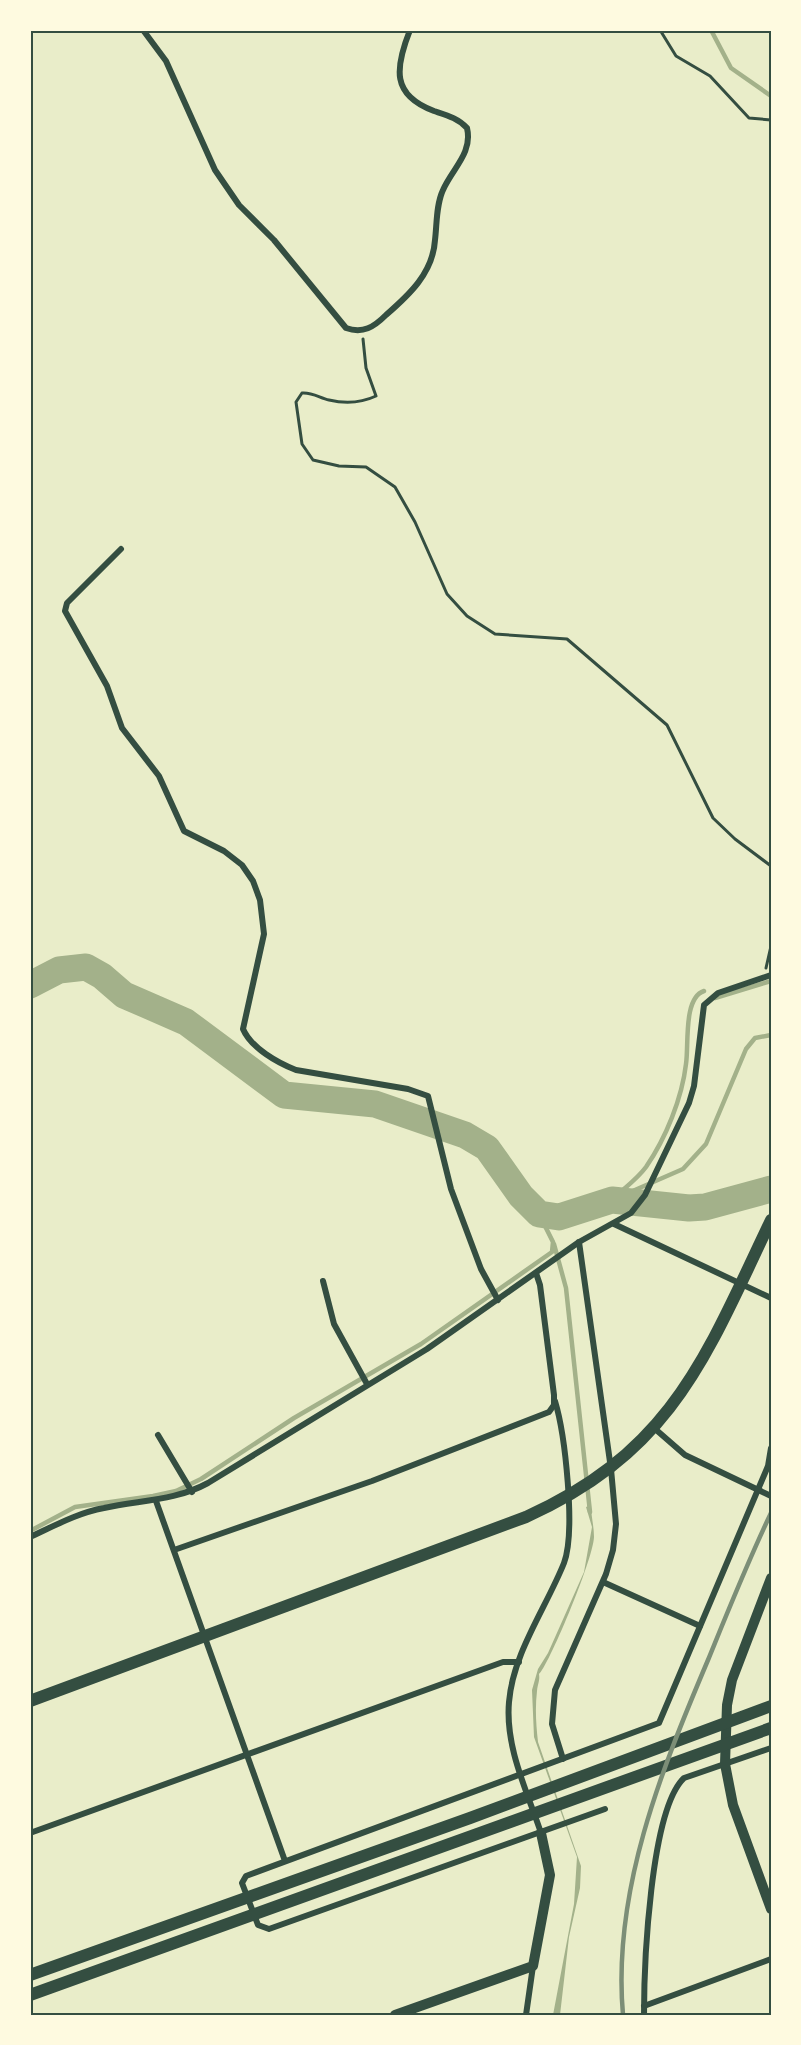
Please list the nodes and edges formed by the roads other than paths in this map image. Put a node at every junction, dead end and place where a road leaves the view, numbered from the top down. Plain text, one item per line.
1 (143, 30) edge
2 (410, 30) edge
3 (121, 549) dead end
4 (767, 975) edge
5 (771, 1220) edge
6 (614, 1224) junction
7 (579, 1242) junction
8 (536, 1273) junction
9 (323, 1281) dead end
10 (741, 1284) junction
11 (771, 1298) edge
12 (498, 1300) junction
13 (367, 1384) junction
14 (555, 1400) junction
15 (654, 1428) junction
16 (158, 1435) dead end
17 (771, 1448) edge
18 (611, 1469) junction
19 (757, 1490) junction
20 (192, 1492) junction
21 (771, 1496) edge
22 (568, 1497) junction
23 (156, 1501) junction
24 (30, 1538) edge
25 (174, 1550) junction
26 (771, 1578) edge
27 (603, 1582) junction
28 (700, 1626) junction
29 (204, 1637) junction
30 (519, 1662) junction
31 (30, 1701) edge
32 (771, 1706) edge
33 (771, 1728) edge
34 (771, 1748) edge
35 (248, 1756) junction
36 (563, 1759) junction
37 (725, 1764) junction
38 (521, 1775) junction
39 (605, 1809) dead end
40 (30, 1833) edge
41 (541, 1833) junction
42 (285, 1862) junction
43 (247, 1897) junction
44 (771, 1909) edge
45 (254, 1914) junction
46 (771, 1959) edge
47 (533, 1966) junction
48 (30, 1975) edge
49 (30, 1995) edge
50 (644, 2006) junction
51 (395, 2015) edge
52 (526, 2015) edge
53 (644, 2015) edge

1 - 2 street
3 - 12 street
4 - 6 street
5 - 10 main road
6 - 7 street
6 - 10 street
7 - 8 street
7 - 18 street
8 - 12 street
8 - 14 street
9 - 13 street
10 - 11 street
10 - 15 main road
12 - 13 street
13 - 20 street
14 - 22 street
14 - 25 street
15 - 18 main road
15 - 19 street
16 - 20 street
17 - 19 street
18 - 22 main road
18 - 27 street
19 - 21 street
19 - 28 street
20 - 23 street
22 - 29 main road
22 - 30 street
23 - 24 street
23 - 25 street
25 - 29 street
26 - 37 street
27 - 28 street
27 - 36 street
28 - 36 street
29 - 31 main road
29 - 35 street
30 - 35 street
30 - 38 street
32 - 43 main road
33 - 45 main road
34 - 37 street
35 - 40 street
35 - 42 street
36 - 38 street
37 - 44 street
37 - 50 street
38 - 41 street
38 - 42 street
39 - 41 street
41 - 45 street
41 - 47 street
42 - 43 street
43 - 45 street
43 - 48 main road
45 - 49 main road
46 - 50 street
47 - 51 street
47 - 52 street
50 - 53 street

